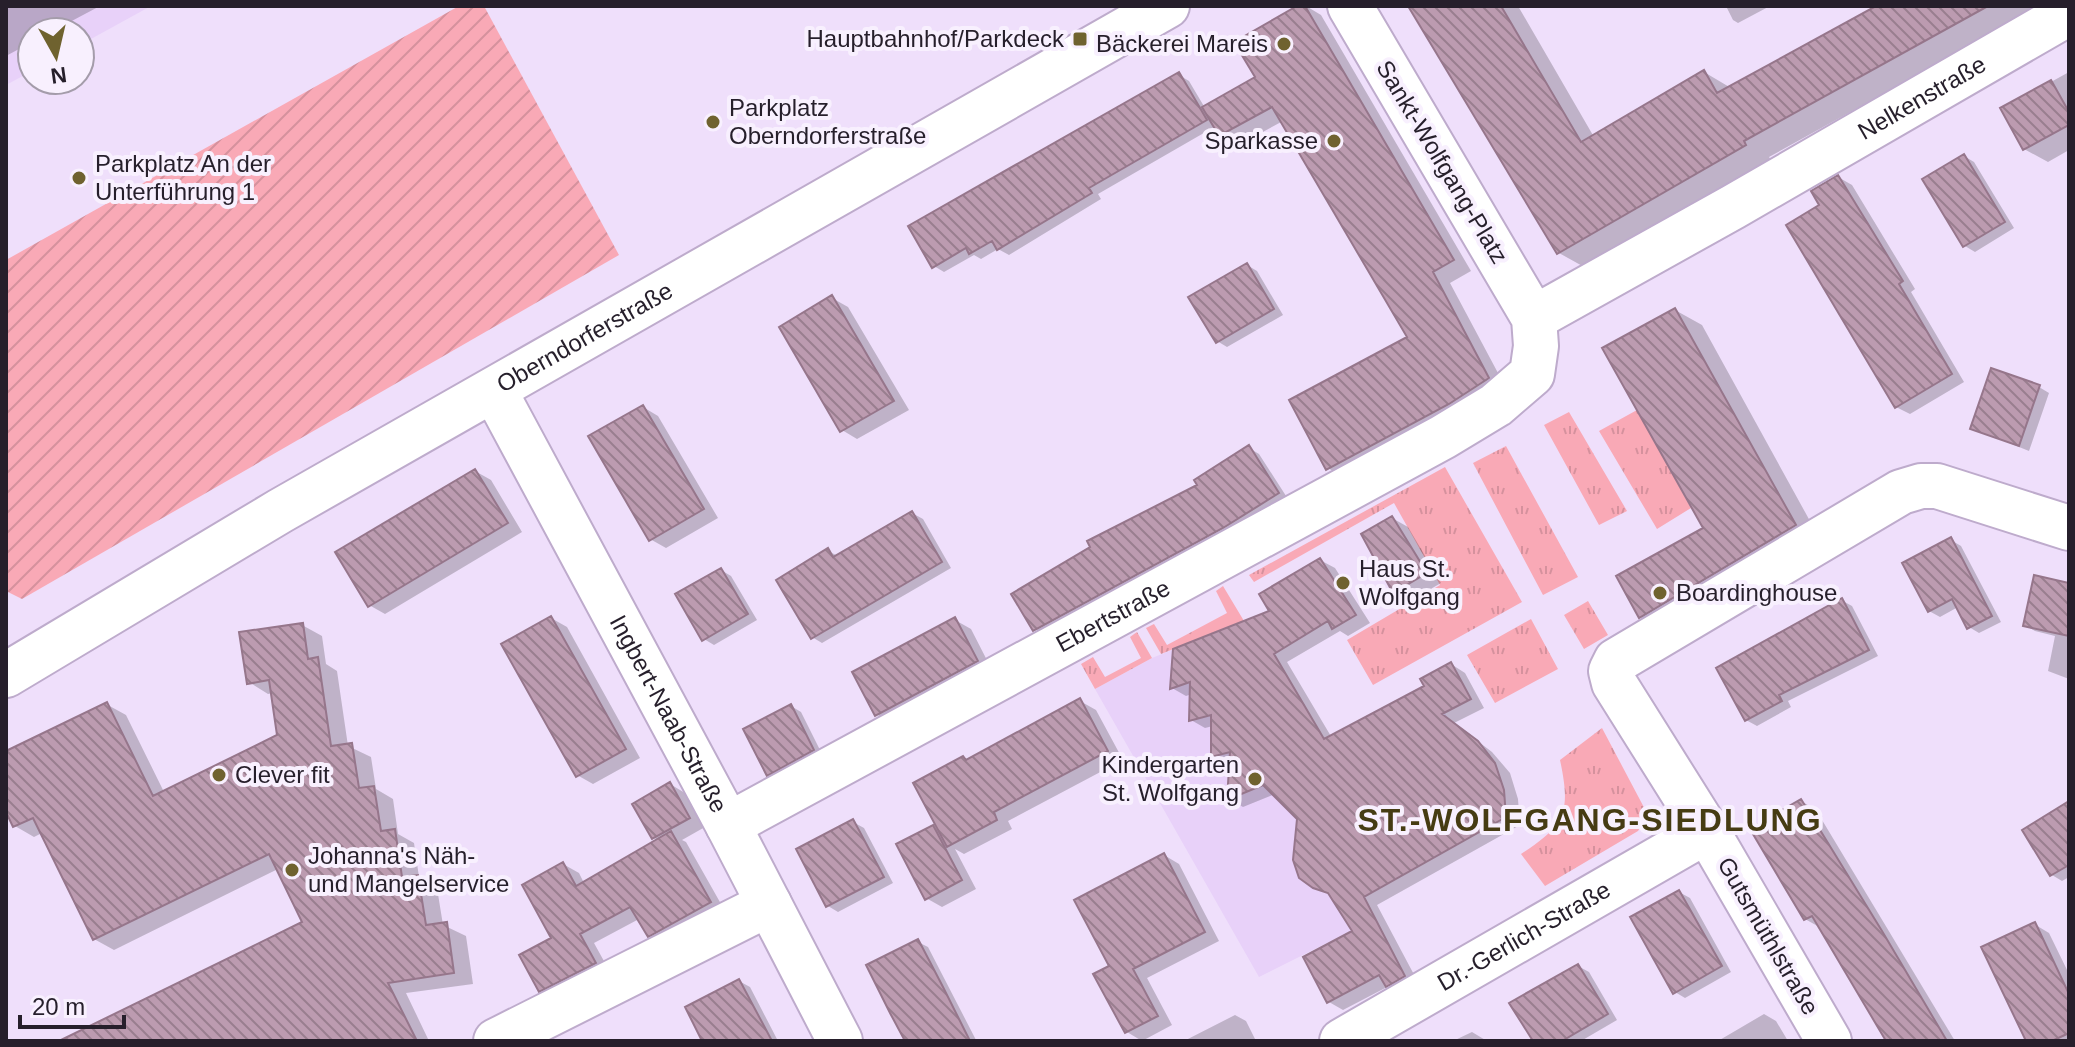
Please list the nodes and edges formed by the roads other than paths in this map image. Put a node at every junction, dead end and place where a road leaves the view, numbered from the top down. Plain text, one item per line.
1 (1167, 6) edge
2 (1350, 6) edge
3 (2069, 13) edge
4 (1534, 318) junction
5 (494, 390) junction
6 (2069, 528) edge
7 (6, 674) edge
8 (728, 825) junction
9 (1707, 831) junction
10 (769, 904) junction
11 (1355, 1038) edge
12 (496, 1041) edge
13 (840, 1041) edge
14 (1829, 1041) edge

1 - 5 street, Oberndorferstraße
2 - 4 street, Sankt-Wolfgang-Platz
3 - 4 street, Nelkenstraße
4 - 8 street, Ebertstraße
5 - 7 street, Oberndorferstraße
5 - 8 street, Ingbert-Naab-Straße
6 - 9 street
8 - 10 street, Ingbert-Naab-Straße
9 - 11 street, Dr.-Gerlich-Straße
9 - 14 street, Gutsmüthlstraße
10 - 12 street
10 - 13 street, Ingbert-Naab-Straße

